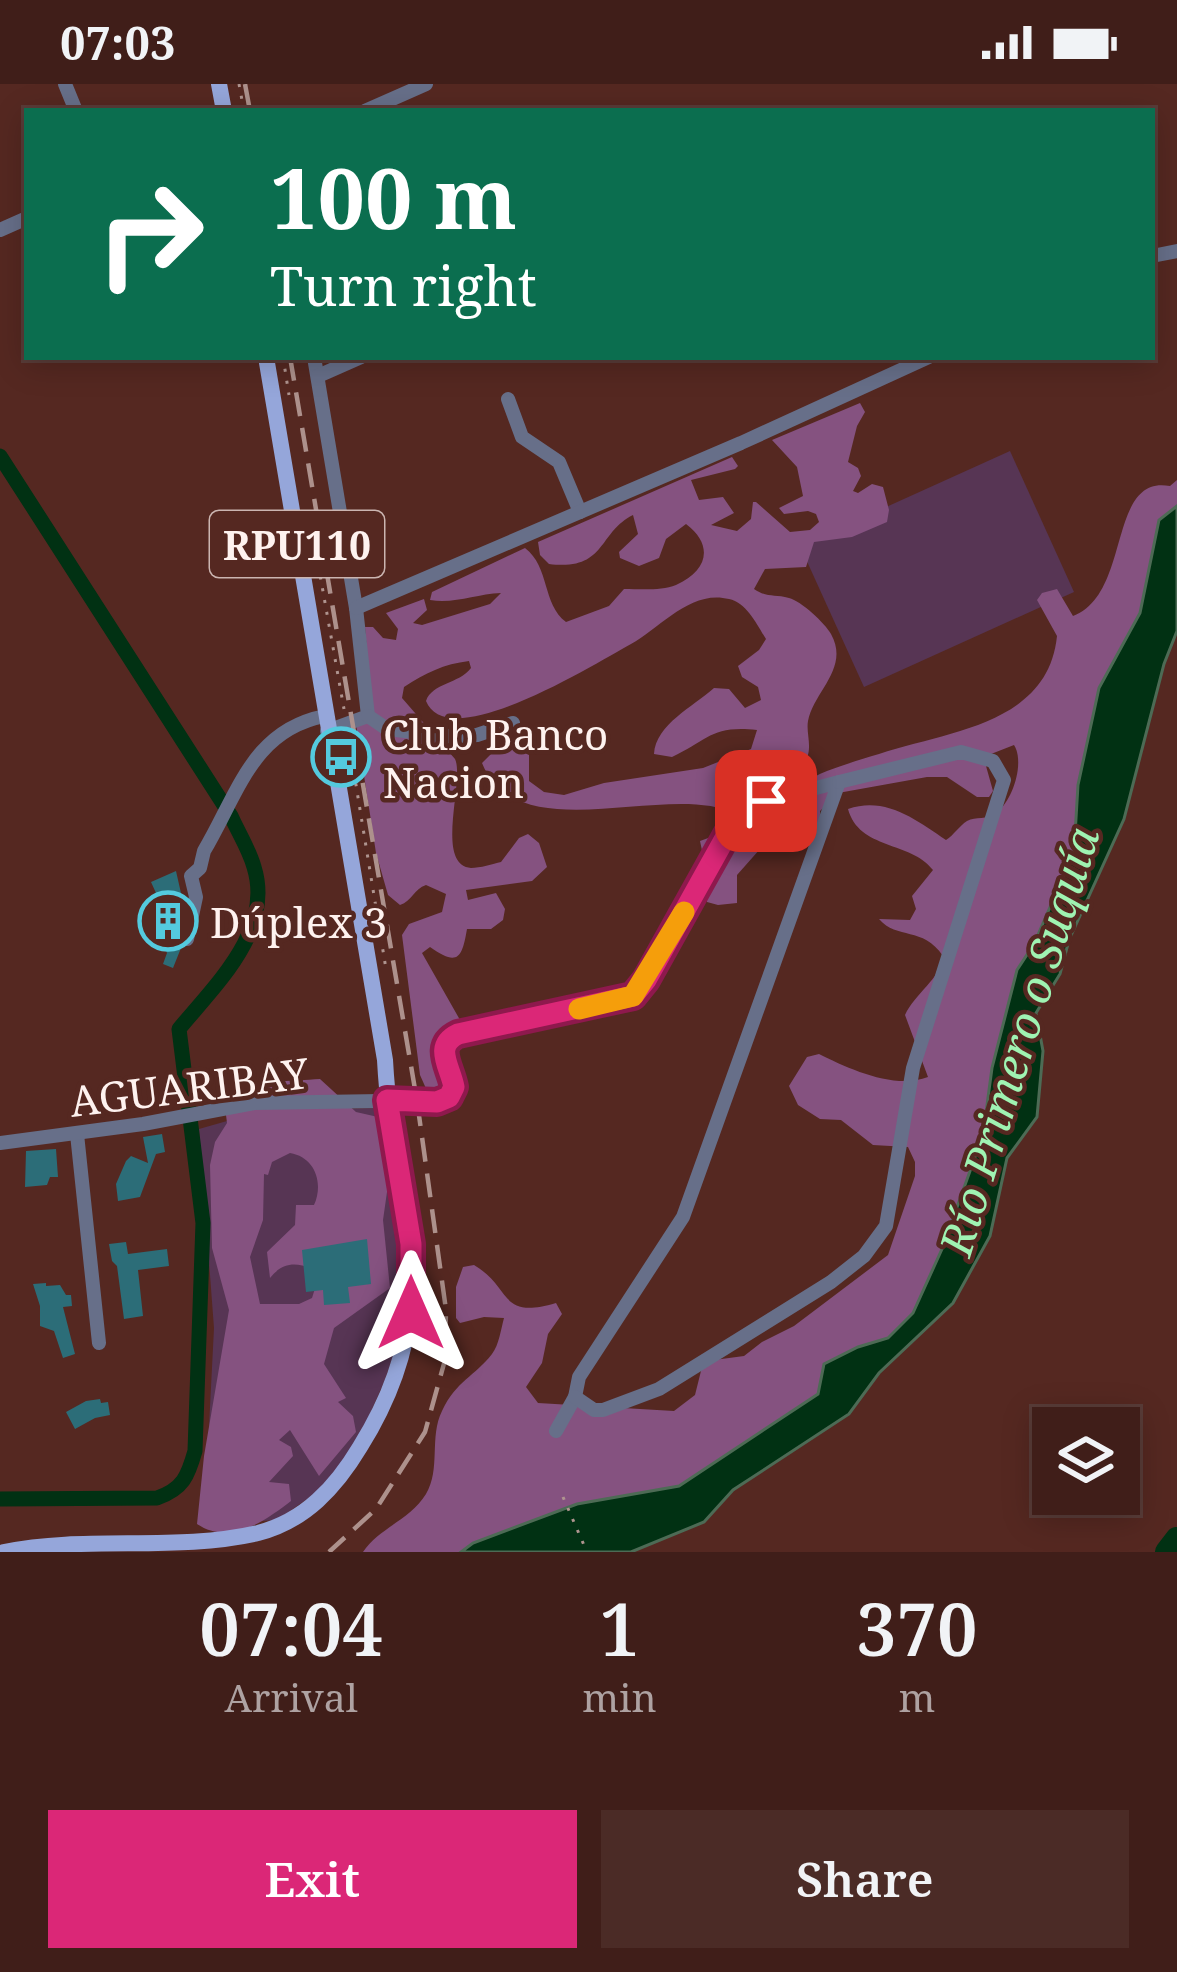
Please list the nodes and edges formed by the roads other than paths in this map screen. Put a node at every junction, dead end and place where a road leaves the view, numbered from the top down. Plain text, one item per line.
1 (426, 84) edge
2 (372, 108) edge
3 (266, 360) edge
4 (921, 360) edge
5 (318, 363) edge
6 (508, 399) dead end
7 (580, 512) junction
8 (356, 608) junction
9 (368, 716) junction
10 (326, 723) junction
11 (513, 723) dead end
12 (839, 782) junction
13 (187, 939) dead end
14 (387, 1100) junction
15 (77, 1134) junction
16 (0, 1143) edge
17 (99, 1343) dead end
18 (575, 1397) junction
19 (556, 1431) dead end
20 (4, 1552) edge

1 - 2 street
3 - 10 main road, RPU110
4 - 7 street
5 - 8 street
6 - 7 street
7 - 8 street
8 - 9 street
9 - 10 street
9 - 11 street
10 - 13 street
10 - 14 main road, RPU110
12 - 14 street, AGUARIBAY
12 - 18 street
12 - 18 street
14 - 15 street, AGUARIBAY
14 - 20 main road, RPU110
15 - 16 street, AGUARIBAY
15 - 17 street
18 - 19 street

